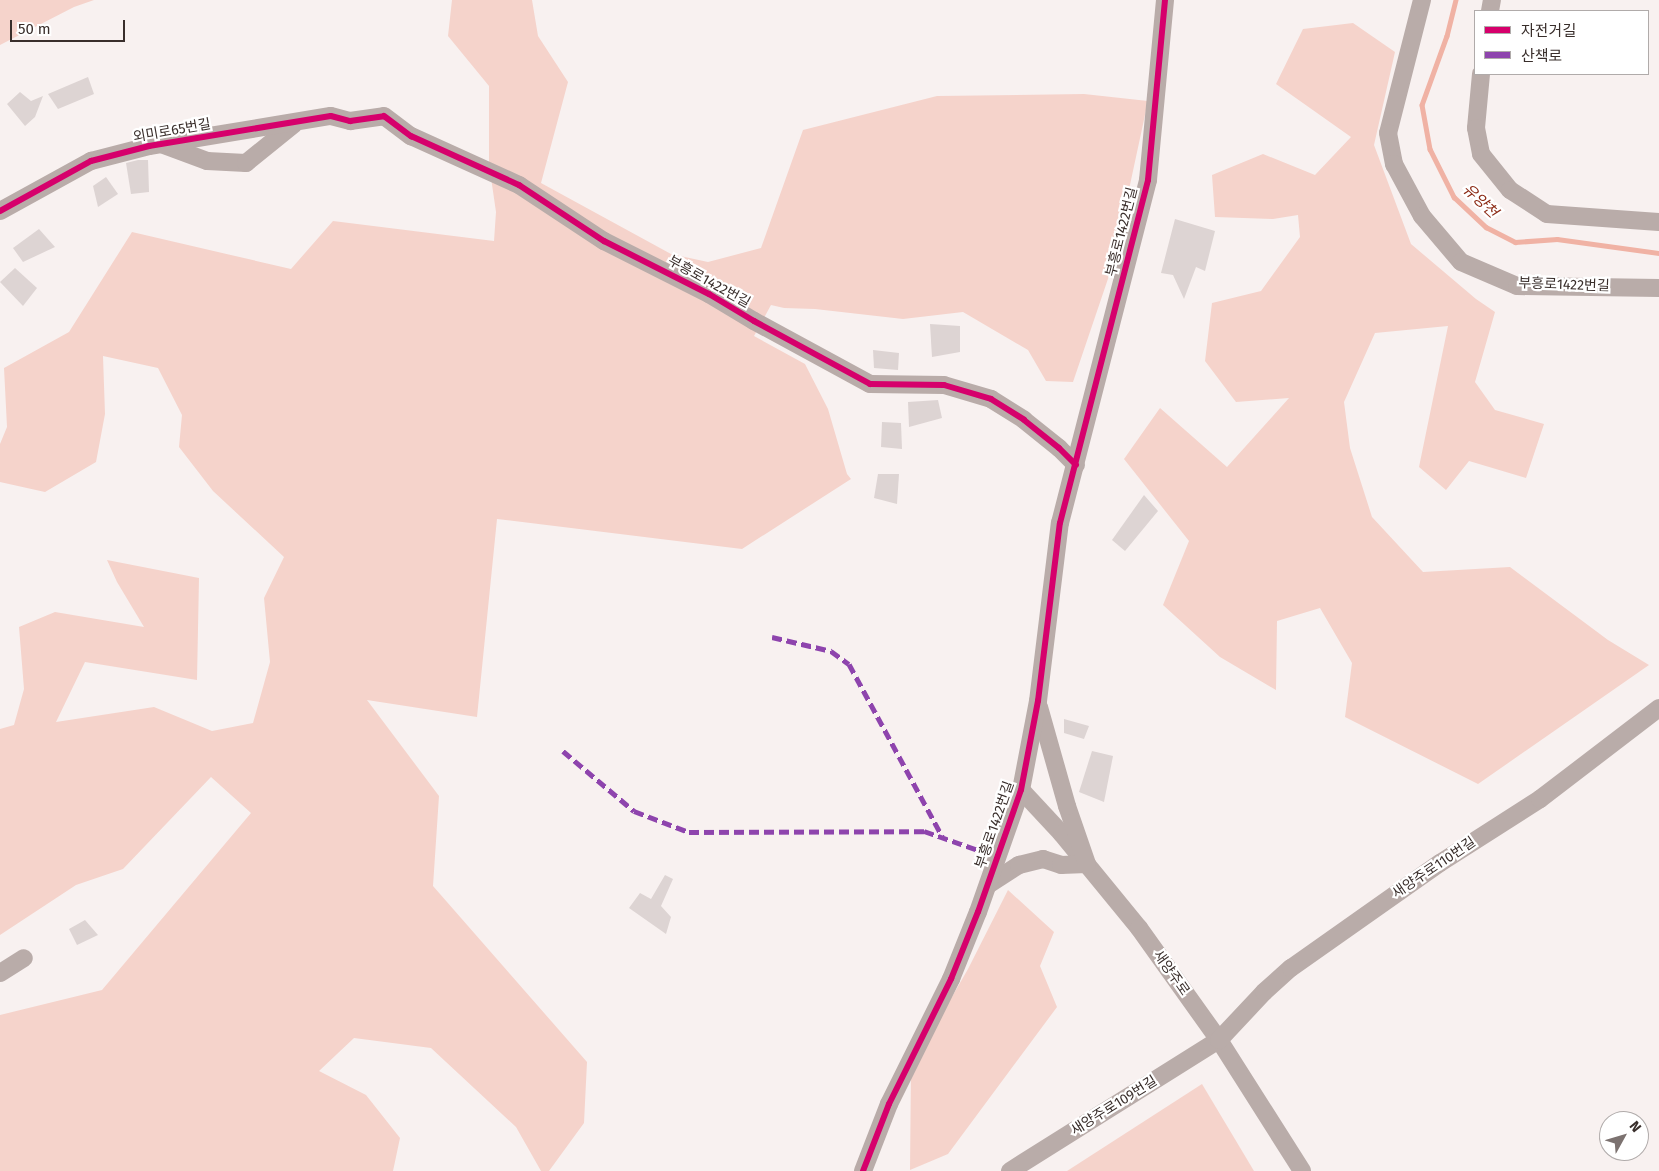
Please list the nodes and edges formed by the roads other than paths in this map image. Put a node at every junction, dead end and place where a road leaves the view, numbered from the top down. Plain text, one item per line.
1 (1165, 0) edge
2 (1422, 0) edge
3 (1481, 75) edge
4 (331, 116) joint
5 (294, 124) junction
6 (164, 145) junction
7 (0, 211) edge
8 (1659, 222) edge
9 (1659, 288) edge
10 (1076, 465) junction
11 (1038, 701) junction
12 (1659, 708) edge
13 (1021, 790) junction
14 (1087, 864) junction
15 (988, 885) junction
16 (24, 958) dead end
17 (0, 973) edge
18 (1219, 1040) junction
19 (863, 1171) edge
20 (1010, 1171) edge
21 (1302, 1171) edge

1 - 10 street, 부흥로1422번길
2 - 9 street, 부흥로1422번길
3 - 8 street
4 - 5 street, 외미로65번길
4 - 10 street, 부흥로1422번길
5 - 6 street, 외미로65번길
5 - 6 street
6 - 7 street, 외미로65번길
10 - 11 street, 부흥로1422번길
11 - 13 street, 부흥로1422번길
11 - 14 street
12 - 18 street, 새양주로110번길
13 - 14 street, 새양주로
13 - 15 street, 부흥로1422번길
14 - 15 street
14 - 18 street, 새양주로
15 - 19 street, 부흥로1422번길
16 - 17 street
18 - 20 street, 새양주로109번길
18 - 21 street, 새양주로

